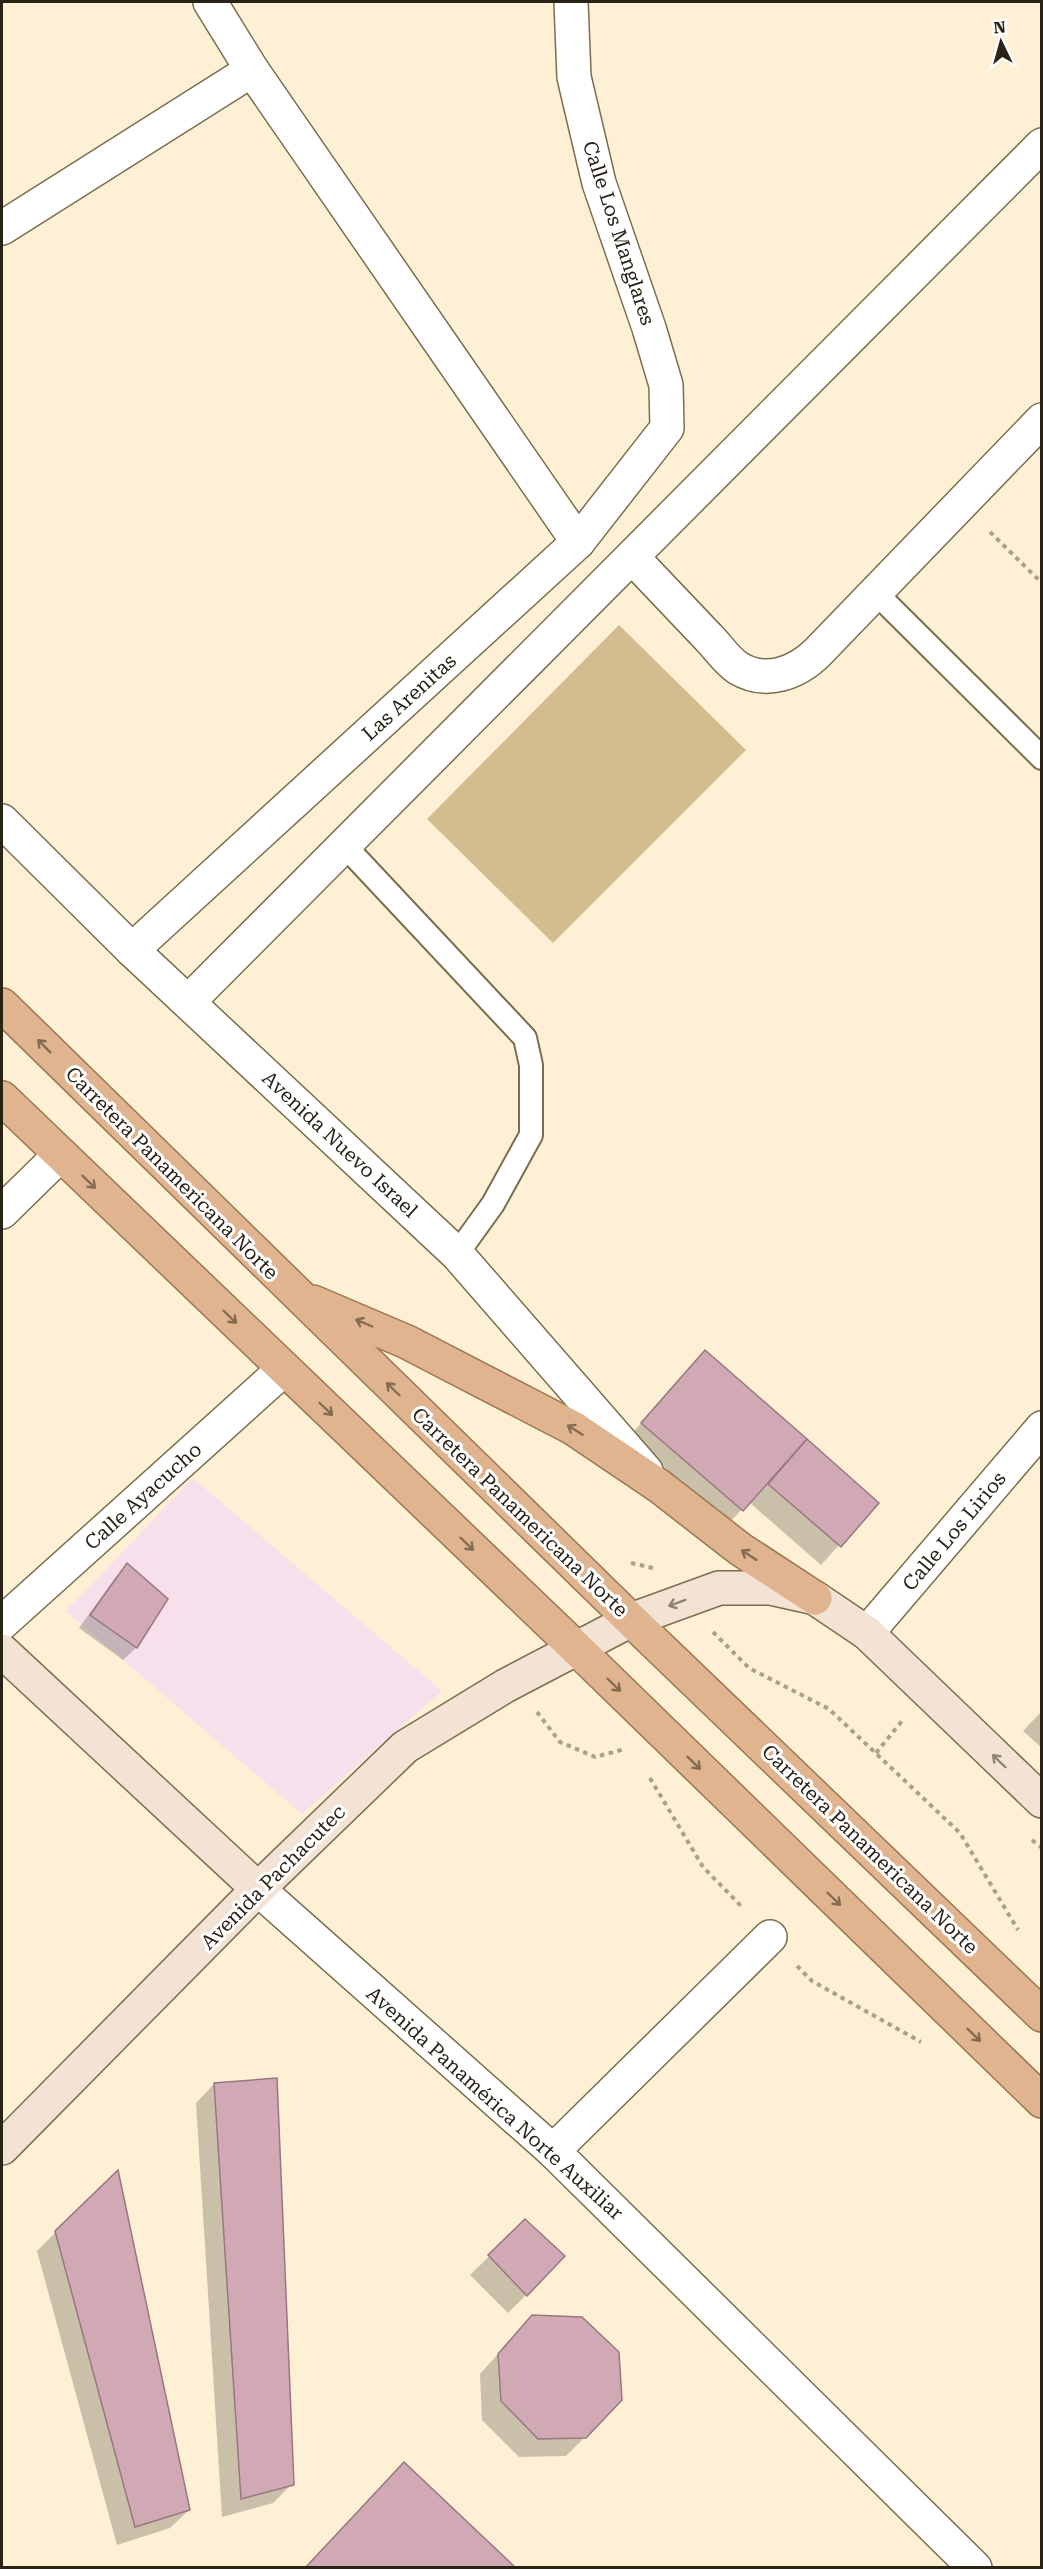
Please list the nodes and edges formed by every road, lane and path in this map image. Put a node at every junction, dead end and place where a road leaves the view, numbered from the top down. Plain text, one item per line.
1 (210, 2) edge
2 (571, 2) edge
3 (252, 70) junction
4 (1041, 145) edge
5 (2, 228) edge
6 (1041, 420) edge
7 (667, 428) joint
8 (579, 542) junction
9 (1001, 542) dead end
10 (632, 557) junction
11 (1041, 583) edge
12 (876, 593) junction
13 (1041, 758) edge
14 (2, 821) edge
15 (345, 846) junction
16 (132, 950) junction
17 (188, 1002) junction
18 (2, 1005) edge
19 (2, 1098) edge
20 (60, 1155) junction
21 (2, 1212) edge
22 (457, 1254) junction
23 (295, 1294) junction
24 (284, 1369) junction
25 (1041, 1428) edge
26 (659, 1486) junction
27 (816, 1598) junction
28 (631, 1620) junction
29 (2, 1623) edge
30 (706, 1624) dead end
31 (867, 1633) junction
32 (576, 1648) junction
33 (5, 1660) edge
34 (905, 1718) dead end
35 (876, 1753) junction
36 (1041, 1801) edge
37 (1024, 1832) dead end
38 (1041, 1848) edge
39 (258, 1889) junction
40 (1018, 1930) dead end
41 (770, 1937) dead end
42 (1041, 2015) edge
43 (1041, 2101) edge
44 (2, 2148) edge
45 (553, 2151) junction
46 (975, 2568) edge

1 - 3 street
2 - 7 street, Calle Los Manglares
3 - 5 street
3 - 8 street
4 - 10 street
6 - 12 street
7 - 8 street, Las Arenitas
8 - 16 street, Las Arenitas
9 - 11 path
10 - 12 street
10 - 15 street
12 - 13 lane
14 - 16 street, Avenida Nuevo Israel
15 - 17 street
15 - 22 lane
16 - 17 street, Avenida Nuevo Israel
17 - 22 street, Avenida Nuevo Israel
23 -> 18 highway, Carretera Panamericana Norte
19 - 20 highway
20 - 21 street
20 -> 24 highway
22 - 26 street, Avenida Nuevo Israel
26 -> 23 highway
28 -> 23 highway, Carretera Panamericana Norte
24 - 29 street, Calle Ayacucho
24 -> 32 highway
25 - 31 street, Calle Los Lirios
27 -> 26 highway
27 -> 28 main road, Avenida Pachacutec
27 - 31 main road
28 - 32 main road, Avenida Pachacutec
28 - 42 highway, Carretera Panamericana Norte
30 - 35 path
36 -> 31 main road
32 - 39 main road, Avenida Pachacutec
32 -> 43 highway
33 - 39 main road, Avenida Panamérica Norte Auxiliar
34 - 35 path
35 - 40 path
37 - 38 path
39 - 44 main road, Avenida Pachacutec
39 - 45 street, Avenida Panamérica Norte Auxiliar
41 - 45 street
45 - 46 street, Avenida Panamérica Norte Auxiliar

